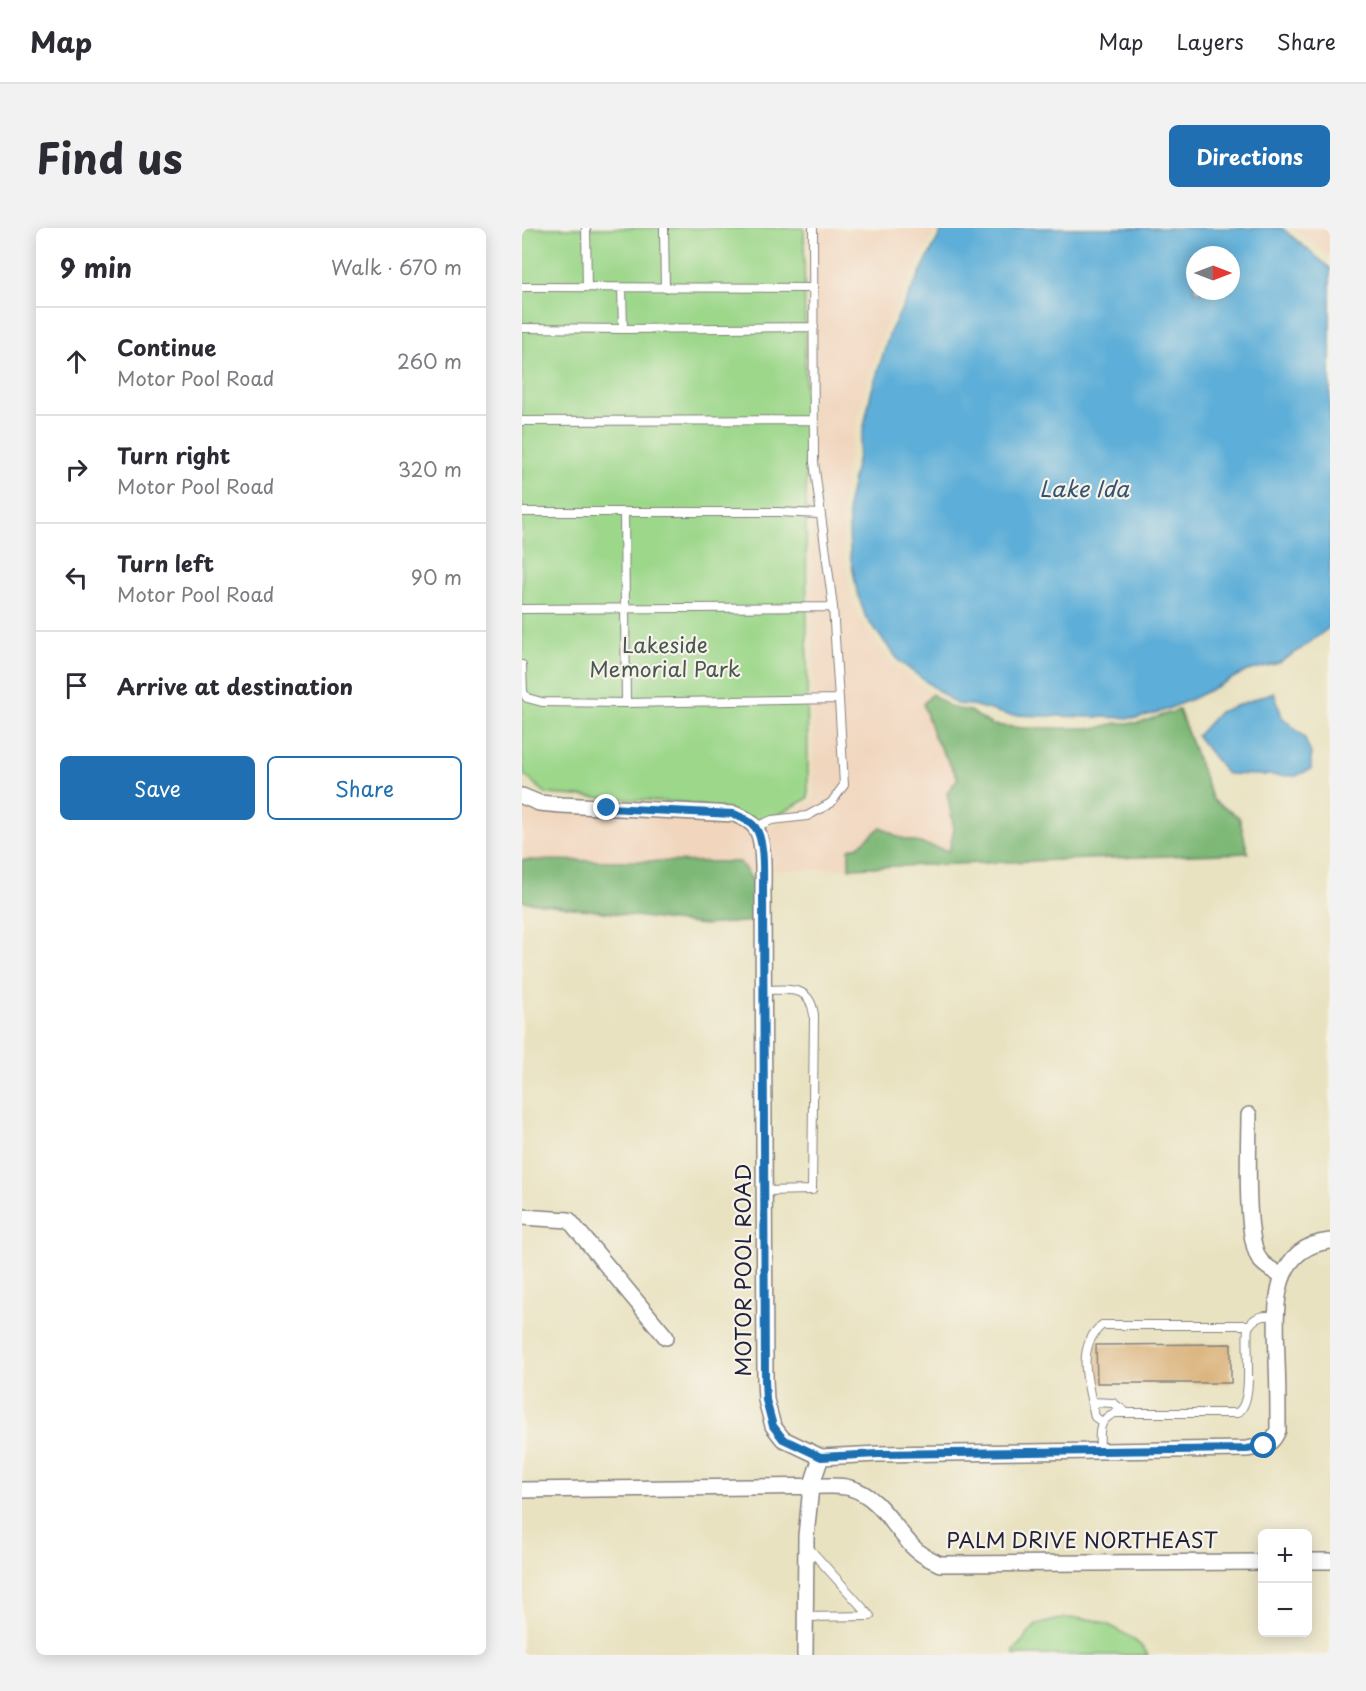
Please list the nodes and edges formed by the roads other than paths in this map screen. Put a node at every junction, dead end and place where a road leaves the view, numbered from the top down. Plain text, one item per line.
1 (586, 228) edge
2 (664, 228) edge
3 (813, 228) edge
4 (522, 287) edge
5 (587, 287) junction
6 (622, 288) junction
7 (665, 288) junction
8 (814, 288) junction
9 (814, 327) junction
10 (522, 328) edge
11 (623, 329) junction
12 (814, 420) junction
13 (522, 421) edge
14 (522, 512) edge
15 (624, 513) junction
16 (819, 514) junction
17 (833, 607) junction
18 (624, 608) junction
19 (522, 609) edge
20 (522, 665) edge
21 (839, 699) junction
22 (626, 703) junction
23 (522, 796) edge
24 (755, 827) junction
25 (764, 990) junction
26 (1249, 1115) dead end
27 (765, 1191) junction
28 (522, 1217) edge
29 (1330, 1241) edge
30 (1283, 1277) junction
31 (1276, 1316) junction
32 (1249, 1325) junction
33 (666, 1337) dead end
34 (1092, 1402) junction
35 (1127, 1413) junction
36 (1102, 1422) junction
37 (1100, 1451) junction
38 (821, 1457) junction
39 (810, 1487) junction
40 (522, 1490) edge
41 (806, 1545) junction
42 (1312, 1561) edge
43 (1330, 1561) edge
44 (1258, 1562) edge
45 (806, 1617) junction
46 (805, 1655) edge

1 - 5 lane
2 - 7 lane
3 - 8 lane
4 - 5 lane
5 - 6 lane
6 - 7 lane
6 - 11 lane
7 - 8 lane
8 - 9 lane
9 - 11 lane
9 - 12 lane
10 - 11 lane
12 - 13 lane
12 - 16 lane
14 - 15 lane
15 - 16 lane
15 - 18 lane
16 - 17 lane
17 - 18 lane
17 - 21 lane
18 - 19 lane
18 - 22 lane
20 - 22 lane
21 - 22 lane
21 - 24 lane
23 - 24 street
24 - 25 street, MOTOR POOL ROAD
25 - 27 street, MOTOR POOL ROAD
25 - 27 lane
26 - 30 street
27 - 38 street, MOTOR POOL ROAD
28 - 33 street
29 - 30 street, MOTOR POOL ROAD
30 - 31 street, MOTOR POOL ROAD
31 - 32 lane
31 - 37 street, MOTOR POOL ROAD
32 - 34 lane
32 - 35 lane
34 - 35 lane
34 - 36 lane
35 - 36 lane
36 - 37 lane
37 - 38 street, MOTOR POOL ROAD
38 - 39 street
39 - 40 street, PALM DRIVE NORTHEAST
39 - 41 street
39 - 44 street, PALM DRIVE NORTHEAST
41 - 45 street
41 - 45 lane
42 - 43 street
45 - 46 street

